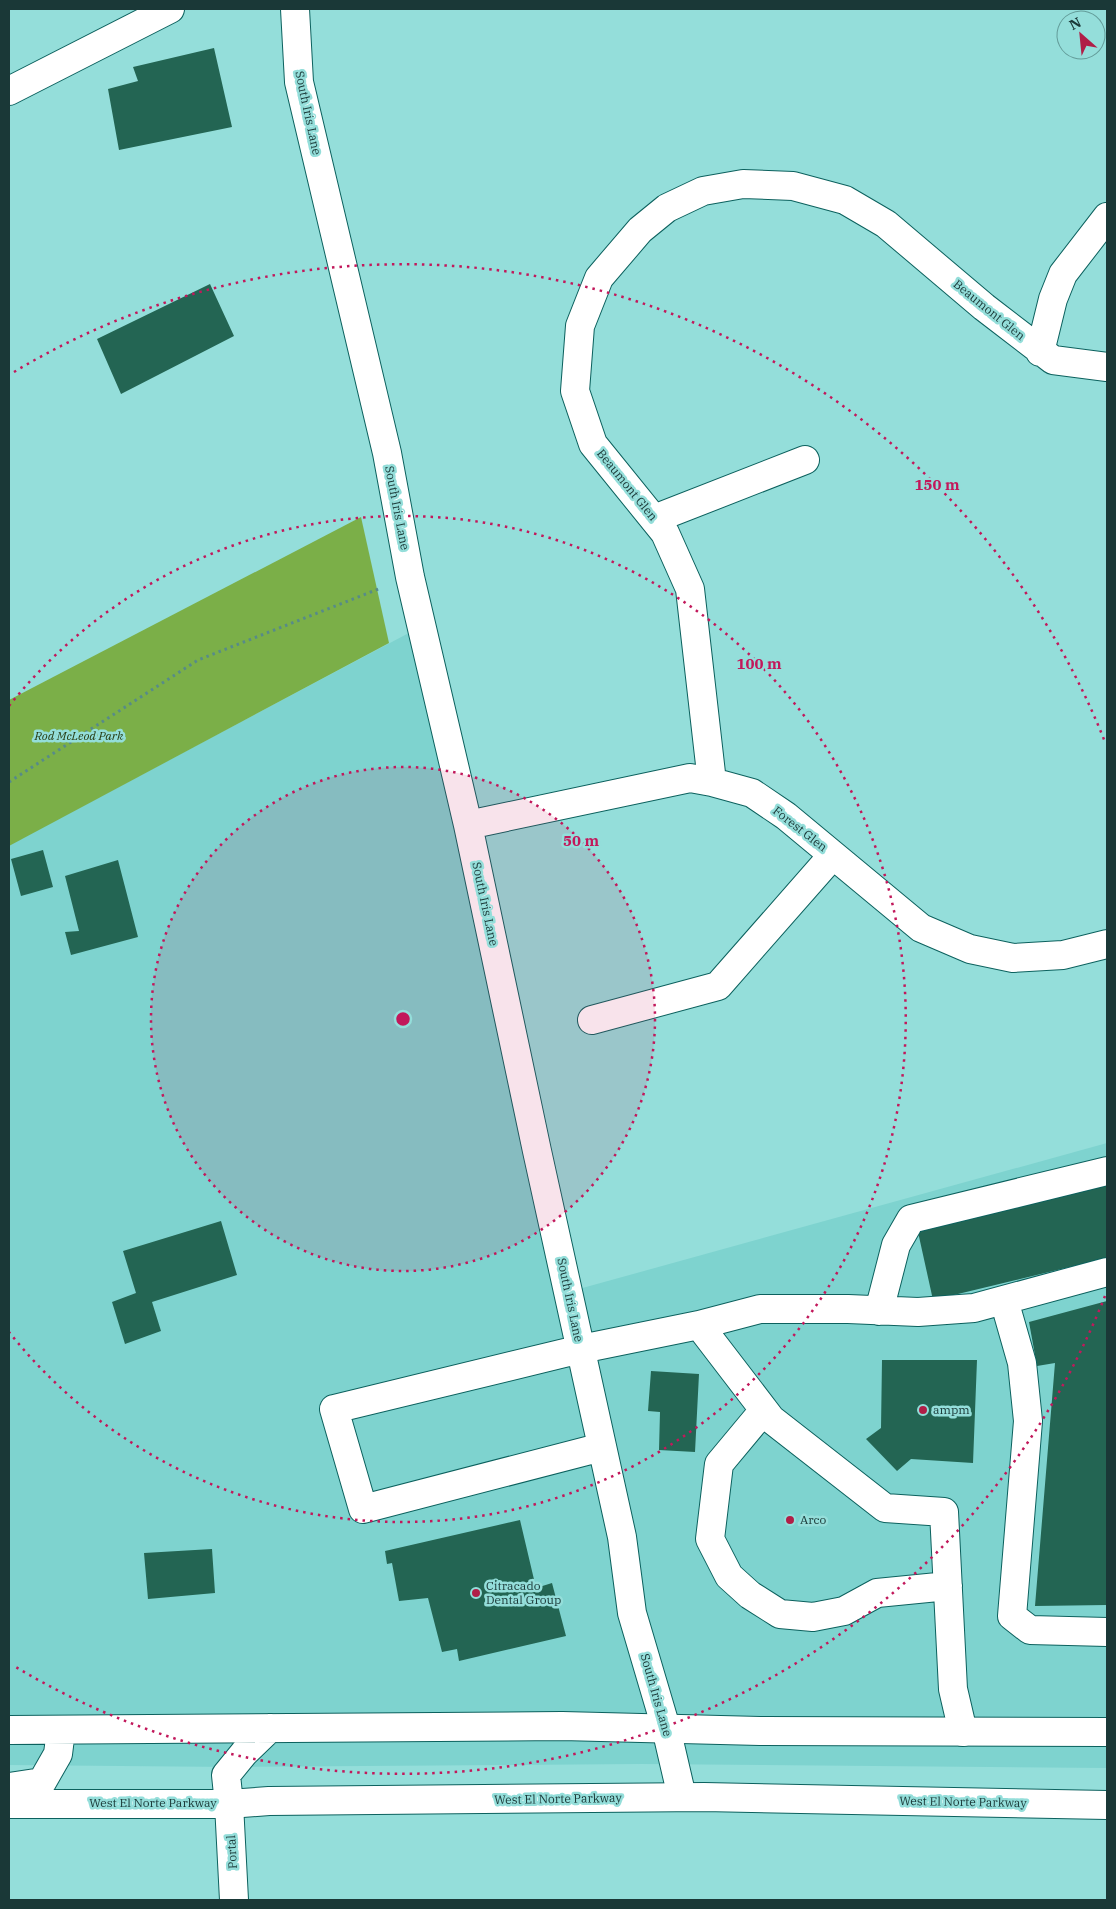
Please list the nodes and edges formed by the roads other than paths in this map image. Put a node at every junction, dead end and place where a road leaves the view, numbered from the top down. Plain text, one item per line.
1 (170, 9) edge
2 (295, 9) edge
3 (9, 91) edge
4 (1107, 217) edge
5 (1040, 352) junction
6 (1107, 367) edge
7 (805, 460) dead end
8 (654, 519) junction
9 (712, 782) junction
10 (468, 825) junction
11 (833, 855) junction
12 (1107, 944) edge
13 (592, 1020) dead end
14 (1107, 1171) edge
15 (1107, 1272) edge
16 (1004, 1300) junction
17 (880, 1311) junction
18 (699, 1325) junction
19 (581, 1349) junction
20 (764, 1410) junction
21 (602, 1447) junction
22 (948, 1586) junction
23 (1107, 1632) edge
24 (270, 1728) junction
25 (666, 1728) junction
26 (9, 1730) edge
27 (61, 1730) junction
28 (963, 1732) junction
29 (1107, 1732) edge
30 (9, 1787) edge
31 (682, 1797) junction
32 (9, 1804) edge
33 (229, 1804) junction
34 (1107, 1805) edge
35 (234, 1900) edge

1 - 3 street
2 - 10 street, South Iris Lane
4 - 5 street
5 - 6 street, Beaumont Glen
5 - 8 street, Beaumont Glen
7 - 8 street
8 - 9 street, Beaumont Glen
9 - 10 street, Forest Glen
9 - 11 street, Forest Glen
10 - 19 street, South Iris Lane
11 - 12 street, Forest Glen
11 - 13 street
14 - 17 street
15 - 16 street
16 - 17 street
16 - 23 street
17 - 18 street
18 - 19 street
18 - 20 street
19 - 21 street, South Iris Lane
19 - 21 street
20 - 22 street
20 - 22 street
21 - 25 street, South Iris Lane
22 - 28 street
24 - 25 street
24 - 27 street
24 - 33 street, Portal
25 - 28 street
25 - 31 street, South Iris Lane
26 - 27 street
27 - 30 street
28 - 29 street
31 - 33 street, West El Norte Parkway
31 - 34 street, West El Norte Parkway
32 - 33 street, West El Norte Parkway
33 - 35 street, Portal

